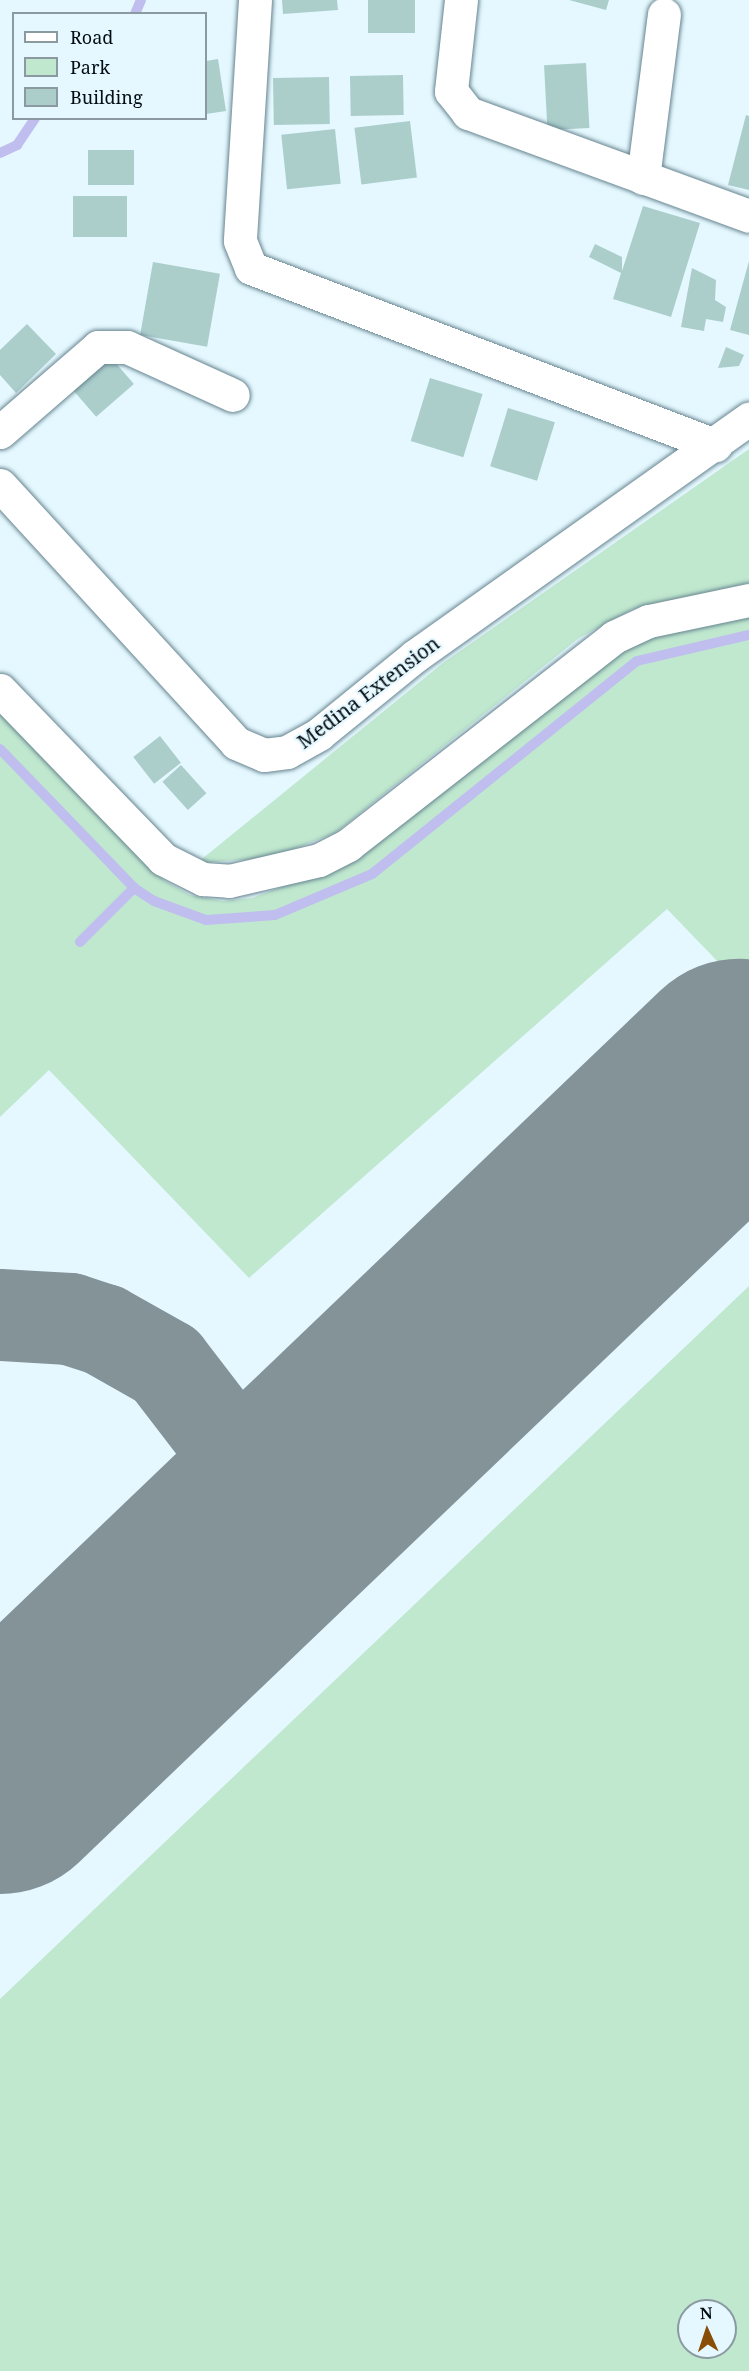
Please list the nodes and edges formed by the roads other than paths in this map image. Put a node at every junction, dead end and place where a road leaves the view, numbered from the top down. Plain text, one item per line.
1 (255, 0) edge
2 (461, 0) edge
3 (664, 14) dead end
4 (643, 178) junction
5 (749, 216) edge
6 (233, 395) dead end
7 (749, 419) edge
8 (0, 432) edge
9 (715, 445) junction
10 (0, 485) edge
11 (749, 600) edge
12 (0, 690) edge

1 - 9 street
2 - 4 street
3 - 4 street
4 - 5 street
6 - 8 street
7 - 9 street, Medina Extension
9 - 10 street, Medina Extension
11 - 12 street

